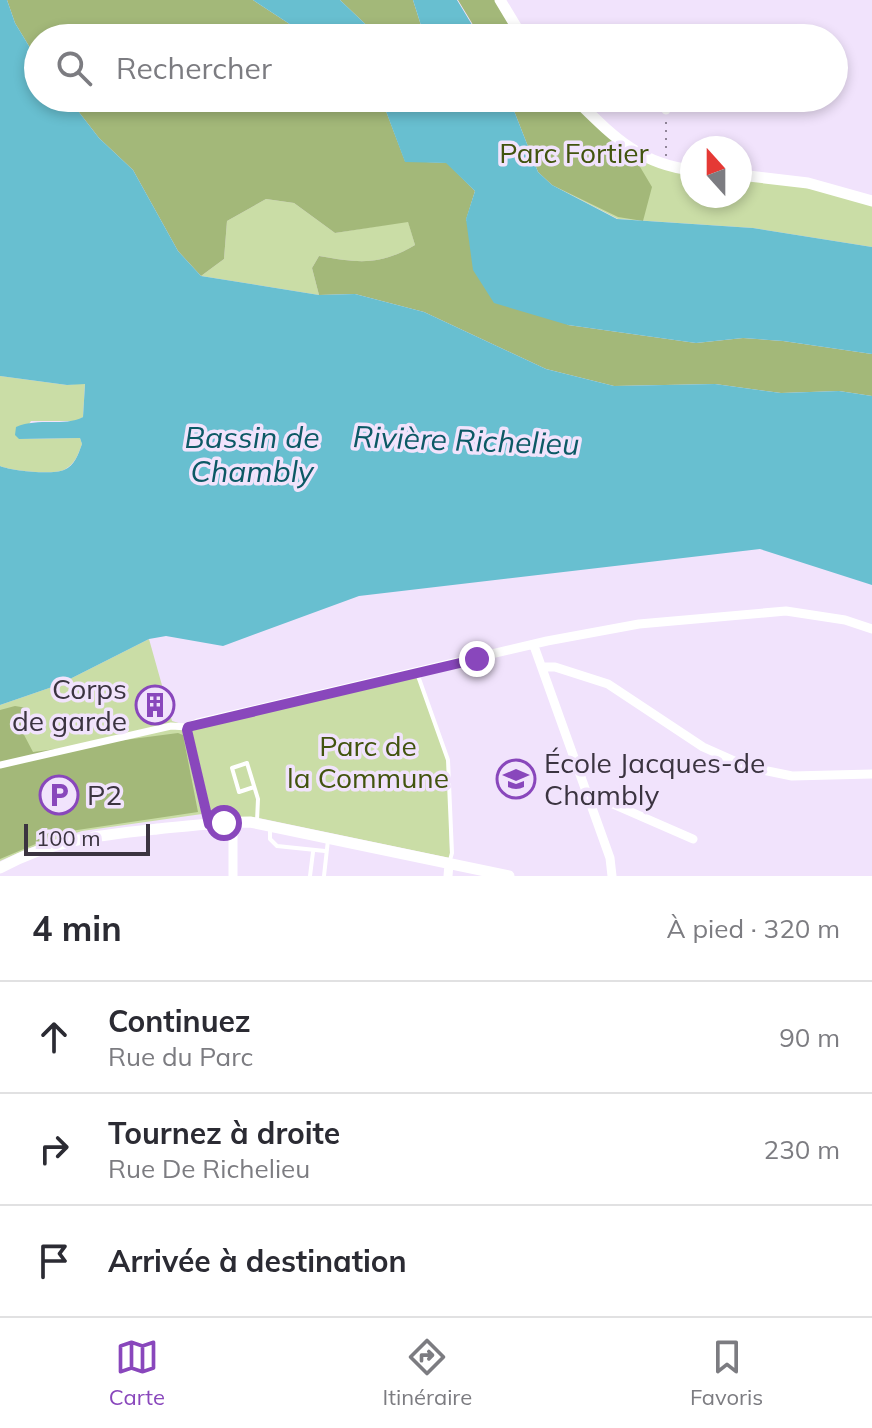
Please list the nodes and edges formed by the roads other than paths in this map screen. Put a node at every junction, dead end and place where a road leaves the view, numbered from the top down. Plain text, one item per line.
1 (501, 3) edge
2 (514, 24) edge
3 (589, 112) edge
4 (680, 168) edge
5 (752, 176) edge
6 (872, 201) edge
7 (872, 629) edge
8 (534, 646) junction
9 (542, 667) junction
10 (417, 673) junction
11 (188, 727) junction
12 (0, 765) edge
13 (872, 774) edge
14 (254, 787) junction
15 (588, 797) junction
16 (233, 822) junction
17 (257, 823) junction
18 (209, 824) junction
19 (271, 826) junction
20 (328, 838) junction
21 (693, 839) dead end
22 (325, 851) junction
23 (313, 852) junction
24 (0, 868) edge
25 (449, 870) edge
26 (233, 876) edge
27 (310, 876) edge
28 (324, 876) edge
29 (509, 876) edge
30 (612, 876) edge

1 - 2 street
3 - 4 street
5 - 6 street
7 - 8 street
8 - 9 street
8 - 10 street
9 - 13 street
9 - 15 street
10 - 11 street
10 - 25 lane
11 - 12 street
11 - 18 street
14 - 14 lane
14 - 17 lane
15 - 21 street
15 - 30 street
16 - 17 street
16 - 18 street
16 - 26 street
17 - 19 street
18 - 24 street
19 - 20 street
19 - 23 lane
20 - 22 lane
20 - 25 street
22 - 23 lane
22 - 28 lane
23 - 27 lane
25 - 29 street

